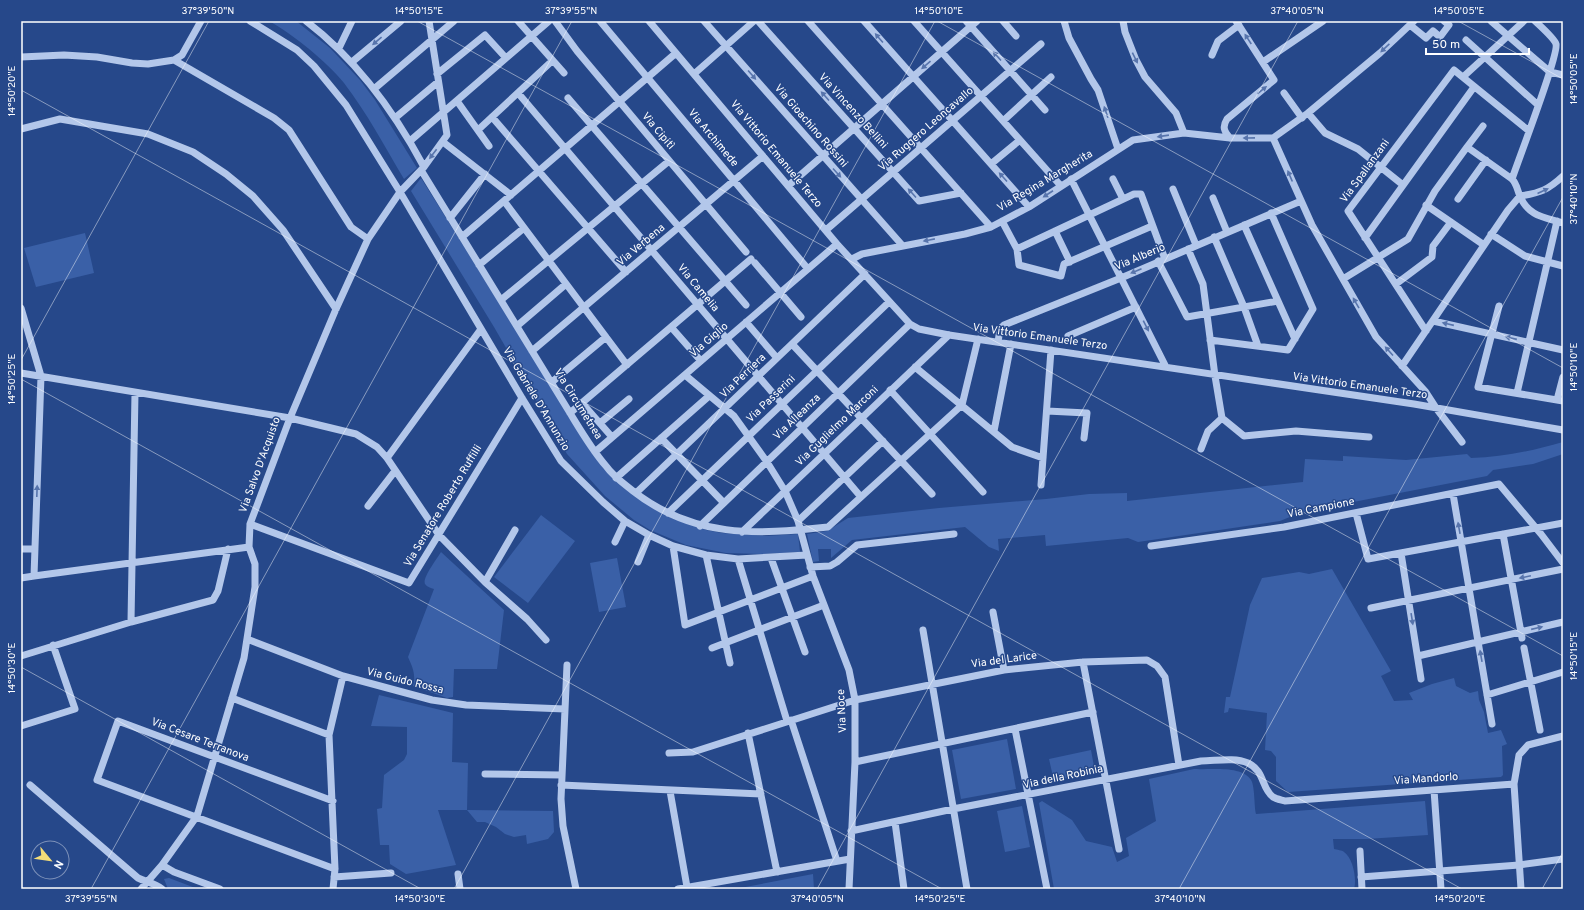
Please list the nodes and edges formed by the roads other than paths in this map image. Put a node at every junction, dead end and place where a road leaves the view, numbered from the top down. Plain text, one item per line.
1 (201, 21) edge
2 (250, 21) edge
3 (306, 21) edge
4 (352, 21) edge
5 (401, 21) edge
6 (429, 21) edge
7 (454, 21) edge
8 (518, 21) edge
9 (549, 21) edge
10 (555, 21) edge
11 (600, 21) edge
12 (649, 21) edge
13 (704, 21) edge
14 (754, 21) edge
15 (758, 21) edge
16 (808, 21) edge
17 (864, 21) edge
18 (914, 21) edge
19 (977, 21) edge
20 (1003, 21) edge
21 (1064, 21) edge
22 (1123, 21) edge
23 (1322, 21) edge
24 (1444, 21) edge
25 (1491, 21) edge
26 (1524, 21) edge
27 (1535, 21) edge
28 (1238, 23) edge
29 (1412, 23) edge
30 (968, 24) edge
31 (531, 36) junction
32 (1016, 36) dead end
33 (1508, 36) junction
34 (432, 40) junction
35 (1466, 40) dead end
36 (1041, 44) dead end
37 (726, 46) junction
38 (339, 48) junction
39 (942, 52) junction
40 (676, 53) junction
41 (1212, 55) dead end
42 (1484, 57) junction
43 (21, 58) edge
44 (506, 58) junction
45 (174, 60) junction
46 (552, 61) junction
47 (352, 62) junction
48 (1263, 62) junction
49 (1010, 71) junction
50 (1550, 72) junction
51 (564, 73) dead end
52 (437, 74) junction
53 (694, 74) junction
54 (1563, 75) edge
55 (647, 77) junction
56 (913, 77) junction
57 (1051, 77) dead end
58 (1463, 77) junction
59 (438, 82) junction
60 (1474, 87) junction
61 (374, 89) junction
62 (518, 93) junction
63 (1284, 93) dead end
64 (1032, 95) junction
65 (981, 96) junction
66 (568, 98) dead end
67 (457, 101) junction
68 (619, 102) junction
69 (882, 104) junction
70 (1538, 104) junction
71 (1045, 110) dead end
72 (444, 113) junction
73 (1305, 116) junction
74 (492, 117) junction
75 (395, 118) junction
76 (952, 121) junction
77 (1003, 121) junction
78 (592, 126) junction
79 (1482, 126) dead end
80 (854, 128) junction
81 (21, 129) edge
82 (478, 130) junction
83 (1529, 131) junction
84 (1184, 133) junction
85 (1230, 138) junction
86 (1273, 138) junction
87 (1020, 140) junction
88 (410, 141) junction
89 (443, 142) junction
90 (489, 146) dead end
91 (1467, 147) junction
92 (565, 148) junction
93 (921, 148) junction
94 (1118, 149) junction
95 (763, 156) junction
96 (822, 156) junction
97 (1486, 160) junction
98 (669, 161) junction
99 (991, 164) junction
100 (1380, 167) junction
101 (422, 168) junction
102 (538, 172) junction
103 (893, 172) junction
104 (485, 174) junction
105 (1563, 176) edge
106 (1071, 179) junction
107 (1113, 179) dead end
108 (1512, 179) junction
109 (734, 181) junction
110 (642, 184) junction
111 (1403, 185) junction
112 (788, 186) junction
113 (1061, 186) junction
114 (1173, 189) dead end
115 (400, 192) junction
116 (961, 193) junction
117 (511, 195) junction
118 (1520, 196) junction
119 (1213, 198) dead end
120 (1123, 199) junction
121 (1458, 199) dead end
122 (861, 200) junction
123 (504, 201) junction
124 (1301, 201) junction
125 (706, 205) junction
126 (1426, 205) junction
127 (614, 206) junction
128 (1029, 207) junction
129 (1271, 213) junction
130 (1090, 215) junction
131 (450, 218) junction
132 (1002, 221) junction
133 (1451, 222) junction
134 (1560, 222) edge
135 (1244, 225) junction
136 (1152, 226) junction
137 (679, 227) junction
138 (991, 227) junction
139 (524, 228) junction
140 (588, 228) junction
141 (826, 230) junction
142 (1055, 231) junction
143 (1227, 232) junction
144 (1491, 234) junction
145 (462, 237) junction
146 (1214, 237) junction
147 (1365, 238) junction
148 (368, 239) junction
149 (838, 244) junction
150 (902, 245) junction
151 (1196, 245) junction
152 (1484, 245) junction
153 (1105, 246) junction
154 (1017, 249) junction
155 (1188, 249) junction
156 (652, 250) junction
157 (746, 252) dead end
158 (1378, 258) junction
159 (852, 260) junction
160 (1162, 260) junction
161 (549, 261) junction
162 (1070, 262) junction
163 (1548, 262) junction
164 (479, 265) junction
165 (1563, 266) edge
166 (808, 269) junction
167 (626, 272) junction
168 (865, 274) junction
169 (1121, 278) junction
170 (1343, 279) junction
171 (725, 281) junction
172 (566, 284) junction
173 (1396, 284) junction
174 (780, 293) junction
175 (501, 300) junction
176 (1278, 300) junction
177 (889, 302) junction
178 (698, 304) junction
179 (746, 305) dead end
180 (1499, 306) dead end
181 (584, 307) junction
182 (1136, 307) junction
183 (1244, 307) junction
184 (21, 308) edge
185 (336, 309) junction
186 (1207, 314) junction
187 (801, 317) dead end
188 (1433, 321) junction
189 (746, 322) junction
190 (910, 324) junction
191 (517, 326) junction
192 (671, 327) junction
193 (481, 329) junction
194 (1426, 331) junction
195 (1492, 334) junction
196 (949, 335) junction
197 (1068, 336) dead end
198 (606, 337) junction
199 (727, 339) junction
200 (978, 339) junction
201 (1295, 339) junction
202 (1210, 340) junction
203 (998, 342) junction
204 (1529, 342) junction
205 (792, 344) junction
206 (1011, 344) junction
207 (1258, 346) junction
208 (1051, 350) junction
209 (1563, 350) edge
210 (532, 351) junction
211 (777, 358) junction
212 (701, 361) junction
213 (627, 365) junction
214 (1402, 366) junction
215 (915, 367) junction
216 (1166, 367) junction
217 (817, 370) junction
218 (21, 373) edge
219 (685, 375) junction
220 (42, 376) junction
221 (758, 376) junction
222 (1215, 376) junction
223 (1563, 377) edge
224 (552, 382) junction
225 (890, 390) junction
226 (135, 393) junction
227 (838, 393) junction
228 (1517, 393) junction
229 (709, 396) junction
230 (522, 398) junction
231 (629, 399) dead end
232 (1560, 400) edge
233 (582, 403) junction
234 (782, 404) junction
235 (962, 405) junction
236 (1436, 408) junction
237 (724, 409) junction
238 (1047, 411) junction
239 (570, 413) junction
240 (290, 418) junction
241 (861, 418) junction
242 (1222, 418) junction
243 (600, 423) junction
244 (802, 428) junction
245 (1563, 430) edge
246 (994, 431) junction
247 (930, 434) junction
248 (748, 436) junction
249 (612, 437) junction
250 (1369, 437) dead end
251 (661, 438) junction
252 (1084, 438) dead end
253 (883, 441) junction
254 (1462, 442) dead end
255 (1201, 449) dead end
256 (595, 452) junction
257 (677, 454) junction
258 (824, 454) junction
259 (387, 458) junction
260 (1043, 458) junction
261 (901, 460) junction
262 (766, 462) junction
263 (396, 471) junction
264 (844, 477) junction
265 (616, 478) junction
266 (702, 480) junction
267 (1041, 485) dead end
268 (785, 491) junction
269 (983, 492) dead end
270 (636, 493) junction
271 (932, 494) dead end
272 (1453, 494) junction
273 (861, 497) junction
274 (724, 503) junction
275 (368, 506) dead end
276 (668, 513) junction
277 (1356, 513) junction
278 (625, 520) junction
279 (798, 521) junction
280 (1563, 523) edge
281 (250, 524) junction
282 (700, 526) junction
283 (515, 530) dead end
284 (800, 530) junction
285 (1535, 531) junction
286 (742, 532) junction
287 (954, 534) dead end
288 (1503, 534) junction
289 (439, 535) junction
290 (649, 536) junction
291 (615, 542) dead end
292 (1461, 542) junction
293 (249, 546) junction
294 (673, 546) junction
295 (1151, 546) dead end
296 (21, 549) edge
297 (35, 549) junction
298 (228, 549) junction
299 (1401, 553) junction
300 (706, 555) junction
301 (807, 555) junction
302 (771, 558) junction
303 (738, 559) junction
304 (132, 562) junction
305 (638, 562) dead end
306 (1563, 563) edge
307 (810, 567) junction
308 (1563, 569) edge
309 (34, 576) junction
310 (813, 576) junction
311 (21, 578) edge
312 (1511, 579) junction
313 (485, 582) junction
314 (782, 588) junction
315 (1469, 588) junction
316 (751, 600) junction
317 (1409, 600) junction
318 (824, 605) junction
319 (1371, 608) dead end
320 (719, 612) junction
321 (993, 612) dead end
322 (792, 617) junction
323 (131, 622) junction
324 (1563, 622) edge
325 (760, 629) junction
326 (923, 630) dead end
327 (1521, 635) junction
328 (247, 639) junction
329 (546, 640) dead end
330 (1478, 642) junction
331 (726, 643) junction
332 (53, 645) junction
333 (712, 648) dead end
334 (1524, 648) dead end
335 (805, 652) dead end
336 (21, 656) edge
337 (1418, 656) junction
338 (1083, 662) junction
339 (730, 663) dead end
340 (567, 665) dead end
341 (1004, 670) junction
342 (1563, 672) edge
343 (343, 676) junction
344 (1421, 680) dead end
345 (1530, 681) junction
346 (932, 683) junction
347 (1488, 695) junction
348 (232, 698) junction
349 (855, 700) junction
350 (564, 709) junction
351 (1093, 712) junction
352 (789, 720) junction
353 (1492, 724) dead end
354 (21, 726) edge
355 (1015, 728) junction
356 (1540, 730) dead end
357 (748, 733) junction
358 (329, 735) junction
359 (1563, 736) edge
360 (942, 744) junction
361 (669, 752) dead end
362 (214, 757) junction
363 (854, 762) junction
364 (1179, 765) junction
365 (485, 774) dead end
366 (561, 775) junction
367 (1105, 779) junction
368 (1514, 784) junction
369 (30, 785) dead end
370 (561, 785) junction
371 (1266, 788) joint
372 (1434, 790) junction
373 (670, 791) junction
374 (761, 794) junction
375 (1028, 796) junction
376 (333, 801) junction
377 (953, 809) junction
378 (197, 816) junction
379 (895, 822) junction
380 (851, 831) junction
381 (1119, 849) dead end
382 (1360, 851) dead end
383 (850, 859) junction
384 (1563, 859) edge
385 (838, 861) junction
386 (162, 865) junction
387 (1519, 865) junction
388 (1440, 871) junction
389 (777, 872) junction
390 (335, 873) junction
391 (391, 873) dead end
392 (458, 874) dead end
393 (1361, 877) junction
394 (147, 883) junction
395 (687, 887) junction
396 (141, 889) edge
397 (162, 889) edge
398 (220, 889) edge
399 (333, 889) edge
400 (460, 889) edge
401 (576, 889) edge
402 (678, 889) edge
403 (849, 889) edge
404 (904, 889) edge
405 (967, 889) edge
406 (1047, 889) edge
407 (1362, 889) edge
408 (1441, 889) edge
409 (1521, 889) edge

1 - 45 street
2 - 115 street, Via Gabriele D'Annunzio
3 - 38 street, Via Circumetnea
4 - 38 street
5 -> 47 street
6 - 34 street
7 - 34 street
8 - 31 street
9 - 31 street
10 - 68 street, Via Cipitì
11 - 55 street, Via Archimede
12 - 40 street, Via Vittorio Emanuele Terzo
13 - 37 street, Via Gioachino Rossini
14 - 37 street
80 -> 15 street, Via Vincenzo Bellini
16 - 69 street
56 -> 17 street
18 - 39 street
19 - 30 street
20 - 32 street
94 -> 21 street
22 -> 84 street
23 - 48 street
24 - 29 street
25 - 33 street
26 - 33 street
27 - 50 street
28 - 41 street
48 -> 28 street
29 -> 73 street
30 - 39 street
49 -> 30 street
31 - 44 street
31 - 46 street
33 - 42 street
33 - 50 street
34 - 52 street
34 - 61 street
35 - 42 street
36 - 49 street, Via Ruggero Leoncavallo
37 - 53 street
37 -> 96 street, Via Gioachino Rossini
38 - 47 street, Via Circumetnea
39 -> 56 street
39 - 65 street
40 - 53 street, Via Vittorio Emanuele Terzo
40 - 55 street
42 - 58 street
42 - 70 street
43 - 45 street
44 - 52 street
44 - 67 street
45 - 148 street
46 - 51 street
46 - 62 street
47 - 61 street, Via Circumetnea
85 -> 48 street
49 - 64 street
49 - 65 street, Via Ruggero Leoncavallo
50 - 54 street
50 - 70 street
52 - 59 street
53 - 95 street, Via Vittorio Emanuele Terzo
55 - 68 street
55 - 109 street, Via Archimede
56 - 69 street
56 - 76 street
57 - 64 street
58 - 60 street
58 - 100 street, Via Spallanzani
59 - 72 street
59 - 75 street
60 - 83 street
60 - 111 street
61 - 75 street, Via Circumetnea
62 - 74 street
62 - 92 street, Via Camelia
63 - 73 street
64 - 71 street
64 - 77 street
65 - 76 street, Via Ruggero Leoncavallo
65 - 77 street
66 - 78 street
67 - 72 street
67 - 82 street
68 - 78 street
68 - 98 street, Via Cipitì
69 - 80 street
69 - 93 street
70 - 83 street
72 - 88 street
72 - 89 street
73 - 86 street
73 - 100 street
74 - 82 street
74 - 102 street
75 - 88 street, Via Circumetnea
76 - 93 street, Via Ruggero Leoncavallo
76 - 99 street
77 - 87 street
78 - 92 street
78 - 110 street
79 - 91 street
80 - 96 street
80 - 103 street, Via Vincenzo Bellini
81 - 185 street
82 - 90 street
83 - 108 street
84 - 85 street, Via Regina Margherita
84 -> 94 street, Via Regina Margherita
86 -> 85 street, Via Regina Margherita
124 -> 86 street
87 - 99 street
87 - 113 street
88 - 101 street, Via Circumetnea
89 -> 101 street, Via Salvo D'Acquisto
89 - 104 street
91 - 97 street
91 - 126 street
92 - 102 street
92 - 127 street, Via Camelia
93 - 103 street, Via Ruggero Leoncavallo
93 - 116 street
94 - 106 street, Via Regina Margherita
95 - 109 street, Via Verbena
95 - 112 street, Via Vittorio Emanuele Terzo
96 - 112 street
96 -> 122 street, Via Gioachino Rossini
97 - 108 street
97 - 121 street
98 - 110 street
98 - 125 street, Via Cipitì
128 -> 99 street
100 - 111 street
100 - 147 street, Via Spallanzani
101 - 115 street, Via Salvo D'Acquisto
101 - 131 street, Via Circumetnea
102 - 117 street
102 - 140 street
116 -> 103 street, Via Vincenzo Bellini
103 - 122 street, Via Ruggero Leoncavallo
104 - 117 street
104 - 131 street
118 -> 105 street
106 - 113 street, Via Regina Margherita
106 - 130 street
107 - 120 street
108 - 118 street
109 - 125 street, Via Verbena
109 - 166 street, Via Archimede
110 - 127 street
110 - 137 street
111 - 147 street
112 - 141 street, Via Vittorio Emanuele Terzo
113 -> 128 street, Via Regina Margherita
114 - 151 street
115 - 148 street, Via Salvo D'Acquisto
115 - 193 street, Via Gabriele D'Annunzio
116 - 138 street
117 - 123 street
118 - 134 street
118 - 144 street
119 - 143 street
120 - 130 street
120 - 136 street
122 - 141 street, Via Ruggero Leoncavallo
122 - 150 street, Via Gioachino Rossini
123 - 139 street
123 - 145 street
124 - 129 street, Via Alberio
124 - 170 street
125 - 137 street, Via Verbena
125 - 157 street, Via Cipitì
126 - 133 street
126 - 158 street
127 - 140 street
127 - 156 street, Via Camelia
128 - 132 street, Via Regina Margherita
129 - 135 street, Via Alberio
129 - 201 street
130 - 142 street
130 - 153 street
131 - 145 street, Via Circumetnea
132 - 138 street, Via Regina Margherita
132 - 154 street
133 - 152 street
133 - 173 street
134 - 163 street
135 - 143 street, Via Alberio
135 - 176 street
136 - 153 street
136 - 160 street
137 - 156 street, Via Verbena
137 - 171 street
138 -> 150 street, Via Regina Margherita
139 - 161 street
139 - 164 street
140 - 161 street
140 - 167 street
141 - 149 street, Via Vittorio Emanuele Terzo
142 - 154 street
142 - 162 street
143 - 146 street, Via Alberio
144 - 152 street
144 - 163 street
145 - 164 street, Via Circumetnea
146 - 151 street, Via Alberio
146 - 183 street
147 - 158 street, Via Spallanzani
148 - 185 street, Via Salvo D'Acquisto
149 - 159 street, Via Vittorio Emanuele Terzo
149 - 166 street, Via Giglio
150 - 159 street, Via Regina Margherita
151 - 155 street, Via Alberio
152 - 188 street
153 - 162 street
153 - 169 street
154 - 162 street
155 - 160 street, Via Alberio
155 - 186 street
156 - 167 street, Via Verbena
156 - 178 street, Via Camelia
158 - 170 street
158 - 173 street, Via Spallanzani
159 - 168 street, Via Vittorio Emanuele Terzo
160 -> 169 street, Via Alberio
160 - 186 street
161 - 172 street
161 - 175 street
163 - 165 street
163 - 204 street
164 - 175 street, Via Circumetnea
166 - 174 street, Via Giglio
167 - 181 street, Via Verbena
168 - 177 street, Via Vittorio Emanuele Terzo
168 - 205 street, Via Perriera
169 - 182 street
169 - 203 street, Via Alberio
214 -> 170 street
171 - 174 street
171 - 178 street
171 - 179 street
172 - 181 street
172 - 191 street
173 - 194 street, Via Spallanzani
174 - 187 street
174 - 189 street, Via Giglio
175 - 191 street, Via Circumetnea
176 - 183 street
176 - 201 street
177 - 190 street, Via Vittorio Emanuele Terzo
177 - 217 street, Via Passerini
178 - 192 street
178 - 199 street, Via Camelia
180 - 195 street
181 - 198 street
181 - 210 street, Via Verbena
182 - 197 street
182 -> 216 street
183 - 186 street
183 - 207 street
184 - 220 street
185 - 240 street, Via Salvo D'Acquisto
186 - 202 street
188 - 194 street
195 -> 188 street
189 - 199 street, Via Giglio
189 - 211 street
190 - 196 street, Via Vittorio Emanuele Terzo
190 - 227 street, Via Alleanza
191 - 210 street, Via Circumetnea
192 - 212 street
192 - 213 street
193 - 230 street, Via Gabriele D'Annunzio
193 - 259 street
194 - 214 street
204 -> 195 street
195 - 228 street
196 - 200 street, Via Vittorio Emanuele Terzo
196 - 215 street, Via Guglielmo Marconi
198 - 213 street
198 - 224 street
199 - 212 street, Via Giglio
199 - 221 street, Via Camelia
200 - 203 street, Via Vittorio Emanuele Terzo
200 - 235 street
201 - 207 street
202 - 207 street
202 - 222 street
203 - 206 street, Via Vittorio Emanuele Terzo
204 - 209 street
204 - 228 street
205 - 211 street, Via Perriera
205 - 217 street
206 - 208 street, Via Vittorio Emanuele Terzo
206 - 246 street
208 - 216 street, Via Vittorio Emanuele Terzo
208 - 238 street
210 - 224 street, Via Circumetnea
211 - 221 street, Via Perriera
212 - 219 street, Via Giglio
213 - 233 street
214 - 236 street
215 - 225 street, Via Guglielmo Marconi
215 - 235 street
216 - 222 street, Via Vittorio Emanuele Terzo
217 - 227 street
217 - 234 street, Via Passerini
218 - 220 street
219 - 229 street, Via Noce
219 - 249 street, Via Giglio
220 - 226 street
297 -> 220 street
221 - 234 street, Via Camelia
221 - 237 street, Via Perriera
222 - 236 street, Via Vittorio Emanuele Terzo
222 - 242 street
223 - 232 street
224 - 239 street, Via Circumetnea
225 - 241 street, Via Guglielmo Marconi
225 - 247 street
226 - 240 street
226 - 304 street
227 - 241 street
227 - 244 street, Via Alleanza
228 - 232 street
229 - 237 street, Via Noce
229 - 251 street
230 - 278 street, Via Gabriele D'Annunzio
230 - 289 street, Via Senatore Roberto Ruffilli
231 - 243 street
233 - 239 street
233 - 243 street
234 - 244 street, Via Camelia
234 - 248 street, Via Passerini
235 - 246 street
235 - 247 street, Via Circumetnea
236 - 245 street, Via Vittorio Emanuele Terzo
236 - 254 street
237 - 248 street, Via Noce
237 - 257 street, Via Perriera
238 - 252 street
238 - 260 street
239 - 256 street, Via Circumetnea
240 - 259 street
240 - 281 street, Via Salvo D'Acquisto
241 - 253 street
241 - 258 street, Via Guglielmo Marconi
242 - 250 street
242 - 255 street
243 - 249 street
244 - 258 street, Via Camelia
244 - 262 street, Via Alleanza
246 - 260 street
247 - 261 street, Via Circumetnea
247 - 269 street
248 - 262 street, Via Noce
248 - 266 street, Via Passerini
249 - 256 street, Via Giglio
251 - 257 street
251 - 265 street
253 - 261 street
253 - 264 street
256 - 265 street, Via Circumetnea
257 - 266 street
257 - 270 street, Via Perriera
258 - 264 street, Via Camelia
258 - 268 street, Via Guglielmo Marconi
259 - 263 street
260 - 267 street
261 - 271 street
261 - 273 street, Via Circumetnea
262 - 268 street, Via Noce
262 - 274 street, Via Alleanza
263 - 275 street
263 - 289 street
264 - 273 street, Via Camelia
264 - 279 street
265 - 270 street, Via Circumetnea
266 - 274 street
266 - 276 street, Via Passerini
268 - 279 street, Via Noce
268 - 286 street, Via Guglielmo Marconi
270 - 276 street, Via Circumetnea
272 - 277 street, Via Campione
272 - 285 street, Via Campione
292 -> 272 street
273 - 284 street, Via Circumetnea
274 - 282 street, Via Alleanza
276 - 282 street, Via Circumetnea
277 - 295 street, Via Campione
277 - 299 street
278 - 290 street, Via Gabriele D'Annunzio
278 - 291 street
279 - 284 street, Via Noce
280 - 285 street
281 - 289 street, Via Senatore Roberto Ruffilli
281 - 293 street, Via Salvo D'Acquisto
282 - 286 street, Via Circumetnea
283 - 313 street
284 - 286 street, Via Circumetnea
284 - 301 street, Via Noce
285 - 288 street
285 - 306 street
287 - 307 street
288 - 292 street
288 - 312 street
289 - 313 street
290 - 294 street, Via Gabriele D'Annunzio
290 - 305 street
292 - 299 street
292 - 315 street
293 - 298 street
293 - 328 street, Via Salvo D'Acquisto
294 - 300 street, Via Gabriele D'Annunzio
294 - 320 street
296 - 297 street
297 - 309 street
298 - 304 street
298 - 323 street
299 - 317 street
300 - 303 street, Via Gabriele D'Annunzio
300 - 320 street
301 - 302 street, Via Gabriele D'Annunzio
301 - 307 street, Via Noce
302 - 303 street, Via Gabriele D'Annunzio
302 - 314 street
303 - 316 street
304 - 309 street
304 - 323 street
307 - 310 street, Via Noce
308 -> 312 street
309 - 311 street
310 - 314 street
310 - 318 street, Via Noce
312 - 315 street
312 - 327 street
313 - 329 street
314 - 316 street
314 - 322 street
315 - 317 street
315 - 330 street
316 - 320 street
316 - 325 street
317 - 319 street
317 -> 337 street
318 - 322 street
318 - 349 street, Via Noce
320 - 331 street
321 - 341 street
322 - 325 street
322 - 335 street
323 - 332 street
327 -> 324 street
325 - 331 street
325 - 352 street
326 - 346 street
327 - 330 street
328 - 343 street, Via Guido Rossa
328 - 348 street, Via Salvo D'Acquisto
330 - 337 street
347 -> 330 street
331 - 333 street
331 - 339 street
332 - 336 street
332 - 354 street
334 - 345 street
337 - 344 street
338 - 341 street, Via del Larice
338 - 351 street
338 - 364 street, Via del Larice
340 - 350 street
341 - 346 street, Via del Larice
342 - 345 street
343 - 350 street, Via Guido Rossa
343 - 358 street
345 - 347 street
345 - 356 street
346 - 349 street, Via del Larice
346 - 360 street
347 - 353 street
348 - 358 street
348 - 362 street, Via Salvo D'Acquisto
349 - 352 street, Via del Larice
349 - 363 street, Via Noce
350 - 366 street
351 - 355 street
351 - 367 street
352 - 357 street, Via del Larice
352 - 385 street
355 - 360 street
355 - 375 street
357 - 361 street, Via del Larice
357 - 374 street
358 - 376 street
359 - 368 street
360 - 363 street
360 - 377 street
362 - 376 street, Via Cesare Terranova
362 - 378 street, Via Salvo D'Acquisto
362 - 378 street, Via Cesare Terranova
363 - 380 street, Via Noce
364 - 367 street, Via della Robinia
364 - 371 street, Via della Robinia
365 - 366 street
366 - 370 street
367 - 375 street, Via della Robinia
367 - 381 street
368 - 372 street, Via Mandorlo
368 - 387 street
369 - 394 street
370 - 373 street
370 - 401 street
371 - 372 street, Via Mandorlo
372 - 388 street
373 - 374 street
373 - 395 street
374 - 389 street
375 - 377 street, Via della Robinia
375 - 406 street
376 - 390 street
377 - 379 street, Via della Robinia
377 - 405 street
378 - 386 street, Via Salvo D'Acquisto
378 - 390 street
379 - 380 street, Via della Robinia
379 - 404 street
380 - 383 street, Via Noce
382 - 393 street
383 - 385 street
383 - 403 street, Via Noce
384 - 387 street
385 - 389 street
386 - 394 street, Via Salvo D'Acquisto
386 - 398 street
387 - 388 street
387 - 409 street
388 - 393 street
388 - 408 street
389 - 395 street
390 - 391 street
390 - 399 street
392 - 400 street
393 - 407 street
394 - 396 street, Via Salvo D'Acquisto
394 - 397 street
395 - 402 street

